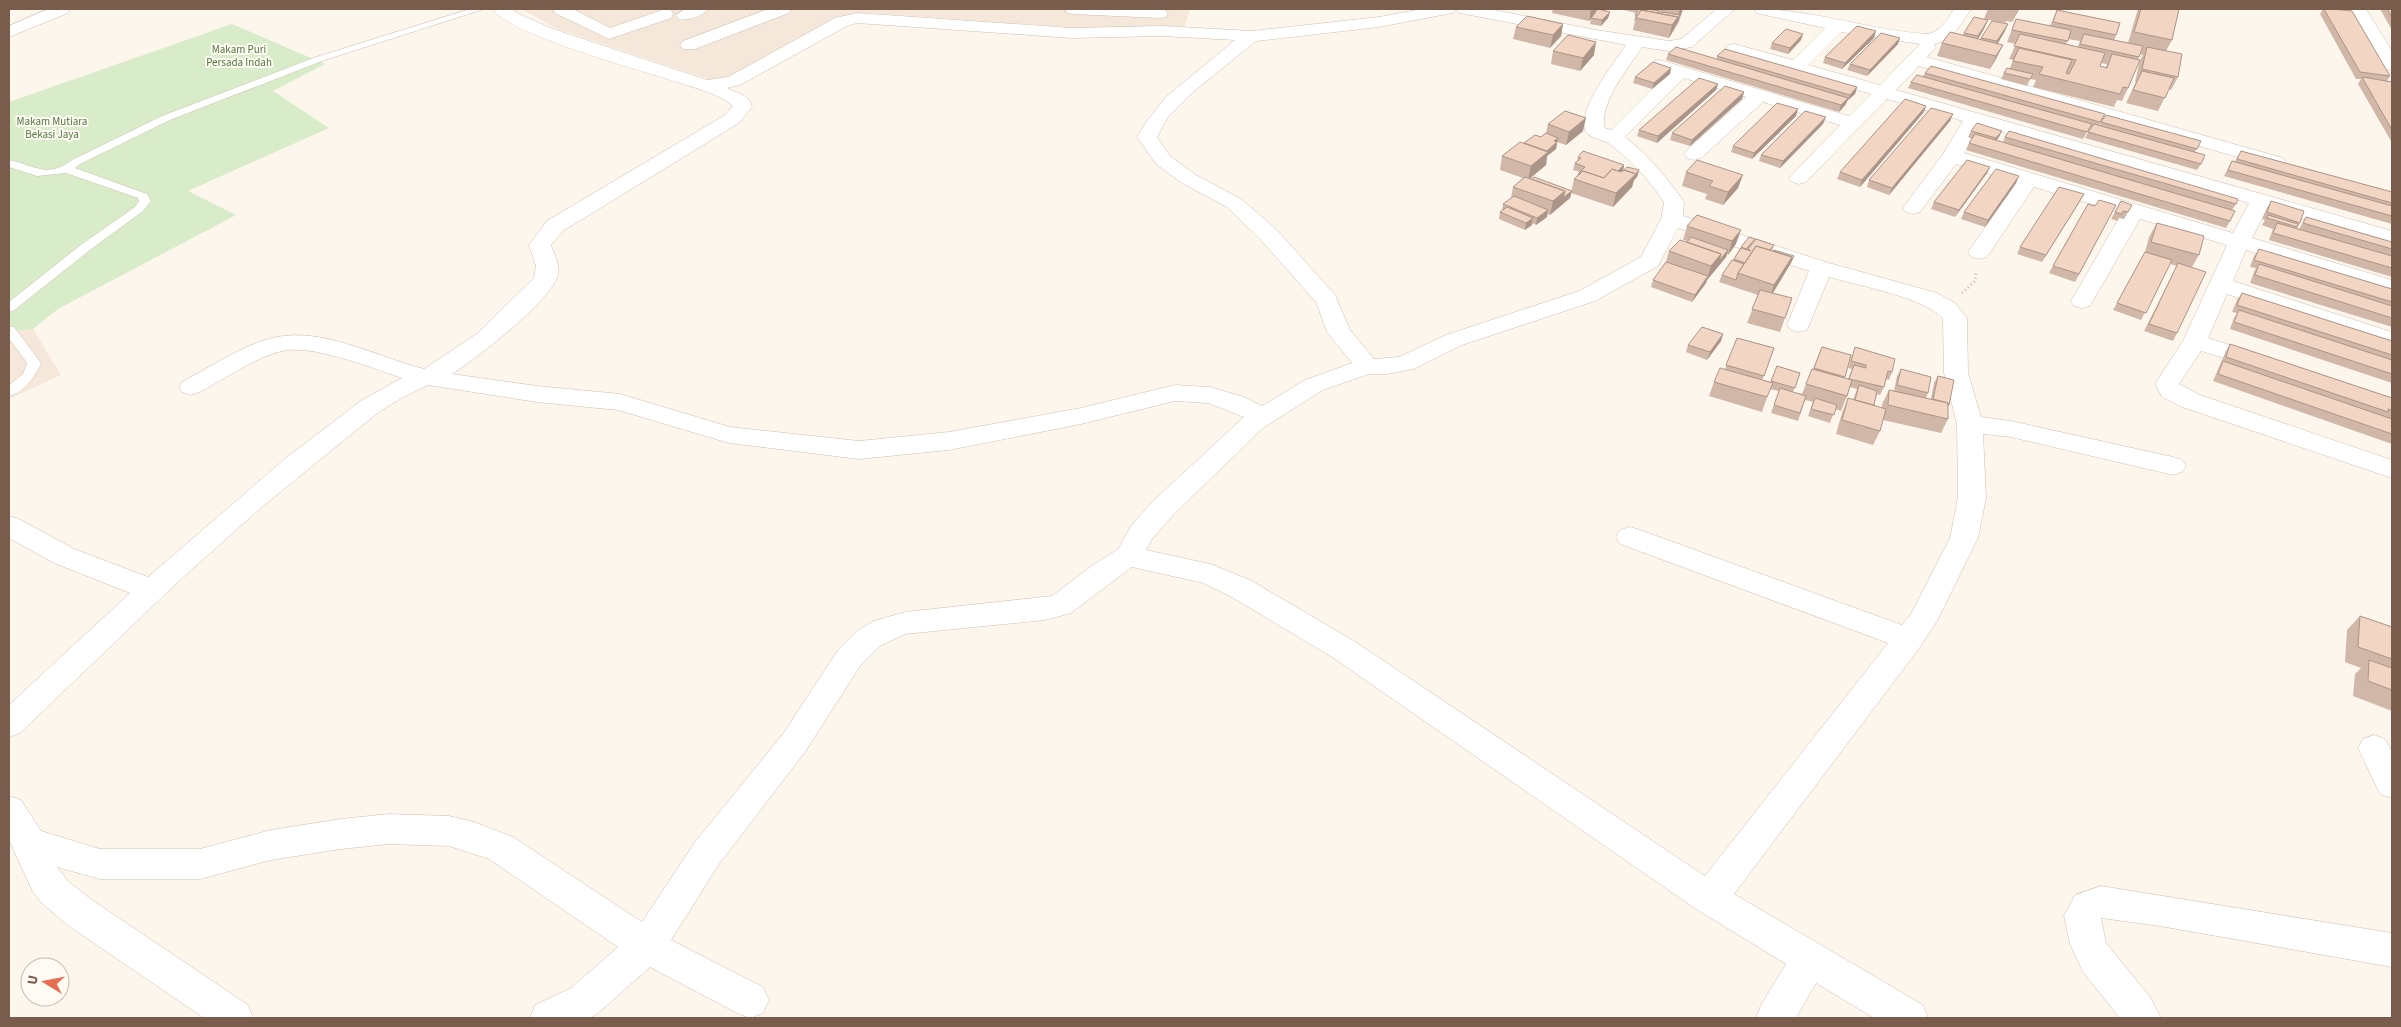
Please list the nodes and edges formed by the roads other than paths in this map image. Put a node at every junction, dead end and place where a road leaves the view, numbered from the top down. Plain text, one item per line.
1 (62, 9) edge
2 (479, 9) edge
3 (501, 9) edge
4 (561, 9) edge
5 (654, 9) edge
6 (700, 9) edge
7 (784, 9) edge
8 (1073, 9) edge
9 (1447, 9) edge
10 (1465, 9) edge
11 (1727, 9) edge
12 (1762, 9) edge
13 (1962, 9) edge
14 (2358, 9) edge
15 (1125, 10) edge
16 (1423, 10) edge
17 (1160, 13) dead end
18 (684, 15) dead end
19 (761, 17) junction
20 (780, 26) dead end
21 (1834, 29) dead end
22 (9, 32) edge
23 (1252, 36) junction
24 (1937, 39) junction
25 (1636, 42) junction
26 (689, 45) dead end
27 (1734, 49) edge
28 (1915, 59) junction
29 (1660, 65) edge
30 (2392, 65) edge
31 (1796, 67) junction
32 (1680, 72) junction
33 (705, 85) junction
34 (1883, 92) junction
35 (1759, 95) junction
36 (1974, 118) junction
37 (1853, 123) junction
38 (1619, 133) dead end
39 (1694, 154) dead end
40 (1952, 156) junction
41 (9, 163) edge
42 (2210, 164) junction
43 (2297, 167) edge
44 (67, 169) junction
45 (1799, 178) dead end
46 (2029, 179) junction
47 (2261, 200) junction
48 (1913, 208) dead end
49 (2134, 210) junction
50 (1672, 219) junction
51 (2392, 238) edge
52 (2239, 242) junction
53 (1979, 252) road end
54 (1821, 268) junction
55 (2220, 284) junction
56 (2392, 288) edge
57 (2082, 301) dead end
58 (9, 308) edge
59 (1799, 325) dead end
60 (9, 330) edge
61 (2195, 340) junction
62 (2392, 340) edge
63 (1367, 366) junction
64 (2279, 369) edge
65 (424, 377) junction
66 (191, 387) dead end
67 (9, 392) edge
68 (1262, 416) junction
69 (1970, 424) junction
70 (2173, 466) dead end
71 (2392, 469) edge
72 (9, 526) edge
73 (1630, 537) dead end
74 (1128, 556) junction
75 (152, 590) junction
76 (1909, 639) junction
77 (9, 724) edge
78 (2374, 748) dead end
79 (2392, 784) edge
80 (9, 810) edge
81 (28, 843) junction
82 (1710, 898) junction
83 (647, 946) junction
84 (2392, 950) edge
85 (1810, 958) junction
86 (750, 1000) dead end
87 (232, 1018) edge
88 (550, 1018) edge
89 (1775, 1018) edge
90 (1909, 1018) edge
91 (2142, 1018) edge

1 - 22 street
2 - 44 lane
3 - 33 street
4 - 5 street
6 - 18 street
7 - 19 street
8 - 15 street
9 - 16 street
10 - 25 street
11 - 25 street
12 - 24 street
13 - 24 street
14 - 30 street
15 - 17 street
16 - 23 street
19 - 20 street
19 - 26 street
21 - 31 street
23 - 33 street
23 - 63 street
24 - 28 street
25 - 50 street
27 - 31 street
28 - 34 street
28 - 42 street
29 - 32 street
31 - 34 street
32 - 35 street
32 - 38 street
33 - 65 street
34 - 36 street
34 - 37 street
35 - 37 street
35 - 39 street
36 - 40 street
36 - 42 street
37 - 45 street
40 - 46 street
40 - 48 street
41 - 44 lane
42 - 43 street
42 - 47 street
44 - 58 lane
46 - 49 street
46 - 53 street
47 - 51 street
47 - 52 street
49 - 52 street
49 - 57 street
50 - 54 street
50 - 63 street
52 - 55 street
52 - 56 street
54 - 59 street
54 - 69 street
55 - 61 street
55 - 62 street
60 - 67 lane
61 - 64 street
61 - 71 street
63 - 68 street
65 - 66 street
65 - 68 street
65 - 75 street
68 - 74 street
69 - 70 street
69 - 76 street
72 - 75 street
73 - 76 street
74 - 82 street
74 - 83 street
75 - 77 street
76 - 82 street
78 - 79 street
80 - 81 street
81 - 83 street
81 - 87 street
82 - 85 street
83 - 86 street
83 - 88 street
84 - 91 street
85 - 89 street
85 - 90 street

